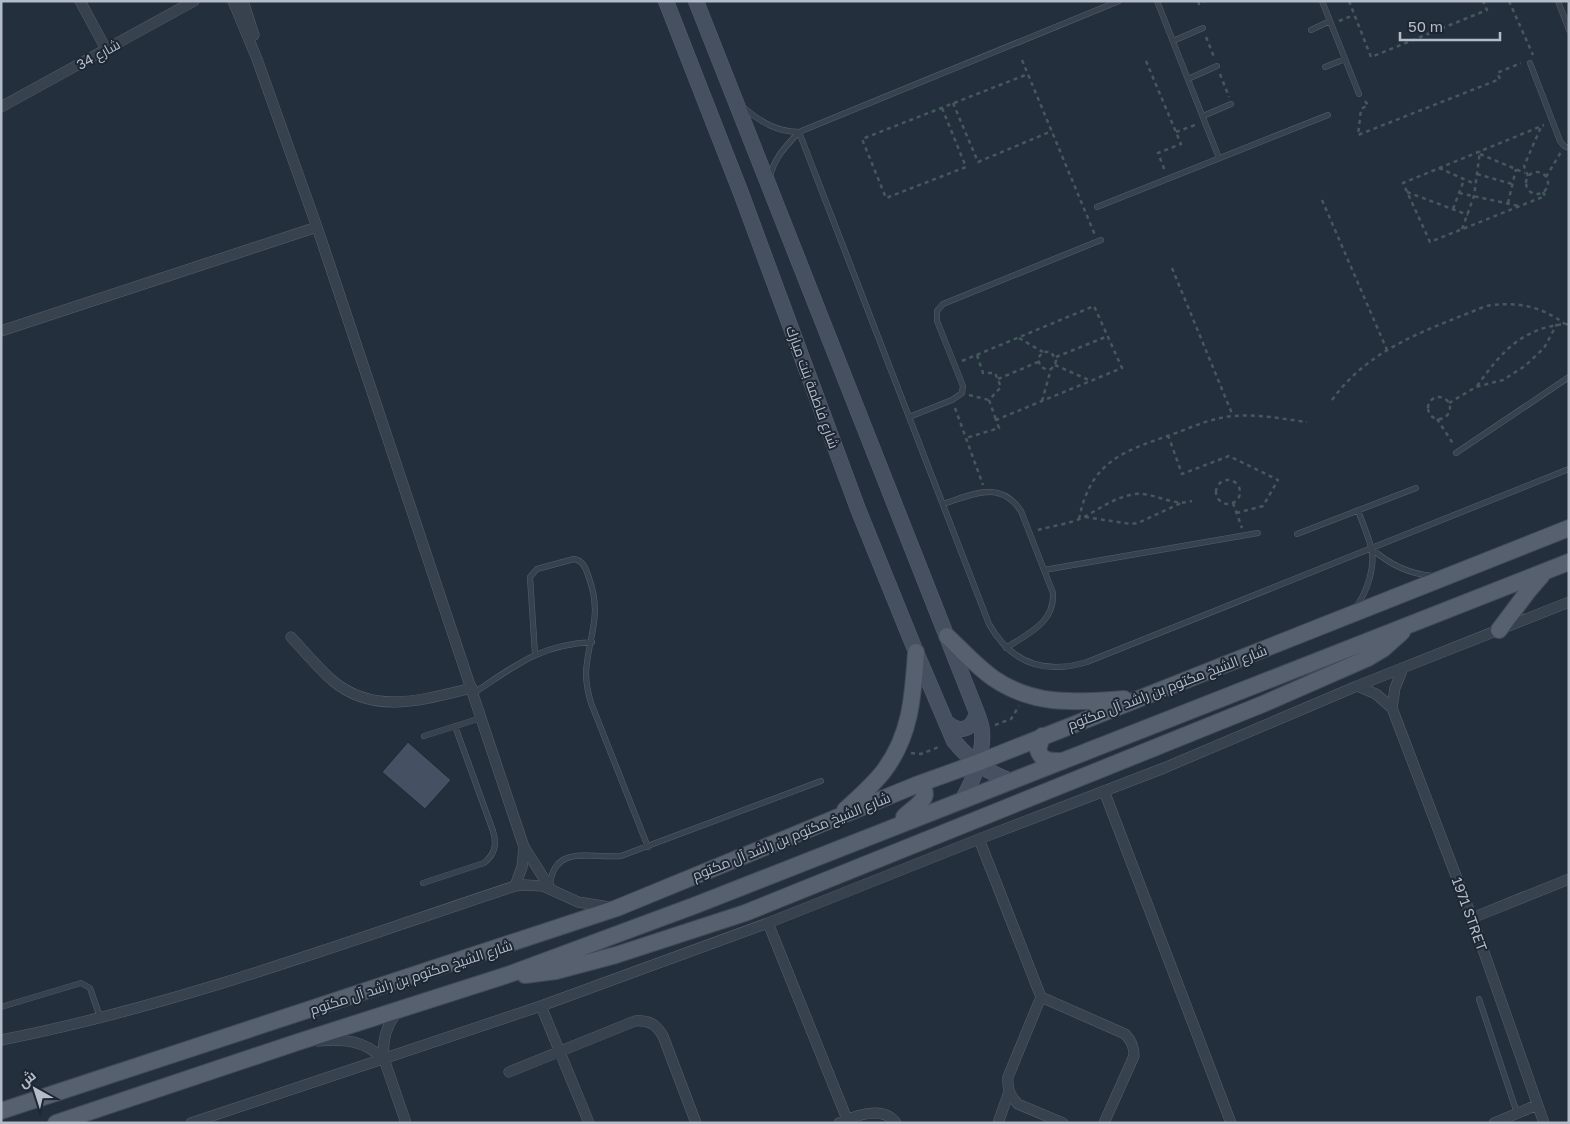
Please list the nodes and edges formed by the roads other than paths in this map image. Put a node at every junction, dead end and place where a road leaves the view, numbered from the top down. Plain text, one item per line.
1 (80, 1) edge
2 (194, 1) edge
3 (233, 1) edge
4 (243, 1) edge
5 (666, 1) edge
6 (696, 1) edge
7 (1119, 1) edge
8 (1157, 1) edge
9 (1322, 1) edge
10 (1558, 1) edge
11 (1330, 22) junction
12 (1203, 28) dead end
13 (1311, 30) dead end
14 (1569, 30) edge
15 (1173, 40) junction
16 (106, 49) junction
17 (257, 58) junction
18 (1345, 59) junction
19 (1530, 63) dead end
20 (1217, 66) dead end
21 (1325, 67) dead end
22 (1188, 79) junction
23 (1359, 94) road end
24 (735, 100) junction
25 (1231, 104) dead end
26 (1, 107) edge
27 (1328, 115) dead end
28 (1204, 119) junction
29 (799, 132) junction
30 (1567, 147) edge
31 (1219, 158) junction
32 (769, 185) junction
33 (1097, 207) dead end
34 (317, 227) junction
35 (1099, 240) road end
36 (1, 330) edge
37 (1569, 377) edge
38 (909, 417) junction
39 (1457, 452) road end
40 (1569, 469) edge
41 (1416, 488) dead end
42 (943, 504) junction
43 (1358, 510) junction
44 (1569, 528) edge
45 (1258, 533) dead end
46 (1297, 534) dead end
47 (1372, 549) junction
48 (1569, 562) edge
49 (1044, 570) junction
50 (1546, 571) junction
51 (1446, 576) junction
52 (1569, 602) edge
53 (1351, 614) junction
54 (1408, 626) junction
55 (1499, 630) junction
56 (947, 636) junction
57 (291, 637) dead end
58 (592, 642) junction
59 (1006, 648) junction
60 (916, 652) junction
61 (535, 654) junction
62 (1403, 668) junction
63 (1357, 686) junction
64 (473, 691) junction
65 (1139, 698) junction
66 (1392, 708) junction
67 (977, 712) junction
68 (481, 718) junction
69 (946, 722) junction
70 (455, 726) junction
71 (424, 736) dead end
72 (1042, 736) junction
73 (1063, 761) junction
74 (977, 763) junction
75 (821, 781) dead end
76 (1012, 781) junction
77 (916, 784) junction
78 (1104, 791) junction
79 (962, 800) junction
80 (838, 818) junction
81 (900, 824) junction
82 (979, 839) junction
83 (524, 847) junction
84 (648, 847) junction
85 (1569, 879) edge
86 (423, 883) dead end
87 (515, 886) junction
88 (550, 888) junction
89 (617, 908) junction
90 (1472, 918) junction
91 (768, 923) junction
92 (510, 974) junction
93 (1041, 997) junction
94 (1479, 1000) dead end
95 (1, 1006) edge
96 (541, 1006) junction
97 (399, 1011) junction
98 (100, 1019) junction
99 (1, 1040) edge
100 (298, 1042) junction
101 (560, 1051) junction
102 (384, 1059) junction
103 (509, 1072) dead end
104 (1009, 1092) junction
105 (1537, 1105) junction
106 (1, 1111) edge
107 (225, 1111) junction
108 (1517, 1112) junction
109 (843, 1121) edge
110 (1060, 1122) edge
111 (56, 1123) edge
112 (190, 1123) edge
113 (218, 1123) edge
114 (406, 1123) edge
115 (589, 1123) edge
116 (696, 1123) edge
117 (896, 1123) edge
118 (998, 1123) edge
119 (1104, 1123) edge
120 (1231, 1123) edge
121 (1494, 1123) edge
122 (1544, 1123) edge

1 - 16 street
2 - 16 street, شارع 34
3 - 17 street
4 - 17 street
5 - 60 street, شارع فاطمة بنت مبارك
6 - 24 street
7 - 29 lane
8 - 15 lane
9 - 11 lane
10 - 14 lane
11 - 13 lane
11 - 18 lane
12 - 15 lane
15 - 22 lane
16 - 26 street, شارع 34
17 - 34 street
18 - 21 lane
18 - 23 lane
19 - 30 lane
20 - 22 lane
22 - 28 lane
24 - 29 lane
24 - 32 street
25 - 28 lane
27 - 31 lane
28 - 31 lane
29 - 32 lane
29 - 38 lane
31 - 33 lane
32 - 56 street
34 - 36 street
34 - 64 street
35 - 38 lane
37 - 39 lane
38 - 42 lane
40 - 47 lane
41 - 43 lane
42 - 49 lane
42 - 59 lane
43 - 46 lane
43 - 47 lane
44 - 51 main road, شارع الشيخ مكتوم بن راشد آل مكتوم
45 - 49 lane
47 - 51 lane
47 - 53 lane
47 - 59 lane
48 - 50 main road, شارع الشيخ مكتوم بن راشد آل مكتوم
49 - 59 lane
50 - 54 main road, شارع الشيخ مكتوم بن راشد آل مكتوم
50 - 55 main road
51 - 53 main road, شارع الشيخ مكتوم بن راشد آل مكتوم
52 - 55 street
53 - 65 main road, شارع الشيخ مكتوم بن راشد آل مكتوم
54 - 73 main road, شارع الشيخ مكتوم بن راشد آل مكتوم
54 - 92 main road
55 - 62 street
56 - 65 main road
56 - 67 street
57 - 64 street
58 - 61 lane
58 - 61 lane
58 - 84 lane
60 - 69 street, شارع فاطمة بنت مبارك
60 - 80 main road
61 - 64 lane
62 - 63 street
62 - 66 street
63 - 66 street
63 - 78 street
64 - 68 street
65 - 72 main road, شارع الشيخ مكتوم بن راشد آل مكتوم
66 - 90 street, 1971 STRET
67 - 69 street
67 - 74 street
68 - 70 lane
68 - 83 street
69 - 74 street, شارع فاطمة بنت مبارك
70 - 71 lane
70 - 86 lane
72 - 73 main road
72 - 74 main road, شارع الشيخ مكتوم بن راشد آل مكتوم
73 - 76 main road, شارع الشيخ مكتوم بن راشد آل مكتوم
74 - 76 street, شارع فاطمة بنت مبارك
74 - 77 main road, شارع الشيخ مكتوم بن راشد آل مكتوم
74 - 79 street
75 - 84 lane
76 - 79 main road, شارع الشيخ مكتوم بن راشد آل مكتوم
77 - 80 main road, شارع الشيخ مكتوم بن راشد آل مكتوم
77 - 81 main road
78 - 82 street
78 - 120 street
79 - 81 main road, شارع الشيخ مكتوم بن راشد آل مكتوم
80 - 89 main road, شارع الشيخ مكتوم بن راشد آل مكتوم
81 - 92 main road, شارع الشيخ مكتوم بن راشد آل مكتوم
82 - 91 street
82 - 93 street
83 - 87 street
83 - 88 street
84 - 88 lane
85 - 90 street
87 - 88 street
87 - 98 street
88 - 89 street
89 - 106 main road, شارع الشيخ مكتوم بن راشد آل مكتوم
90 - 105 street, 1971 STRET
91 - 96 street
91 - 109 street
92 - 97 main road, شارع الشيخ مكتوم بن راشد آل مكتوم
93 - 104 street
93 - 119 street
94 - 108 lane
95 - 98 lane
96 - 101 street
96 - 102 street
97 - 100 main road, شارع الشيخ مكتوم بن راشد آل مكتوم
97 - 102 street
98 - 99 street
100 - 102 street
100 - 111 main road, شارع الشيخ مكتوم بن راشد آل مكتوم
101 - 103 street
101 - 115 street
101 - 116 street
102 - 107 street
102 - 114 street
104 - 110 street
104 - 118 street
105 - 108 street
105 - 122 street, 1971 STRET
107 - 112 street
107 - 113 lane
108 - 121 street
109 - 117 street

